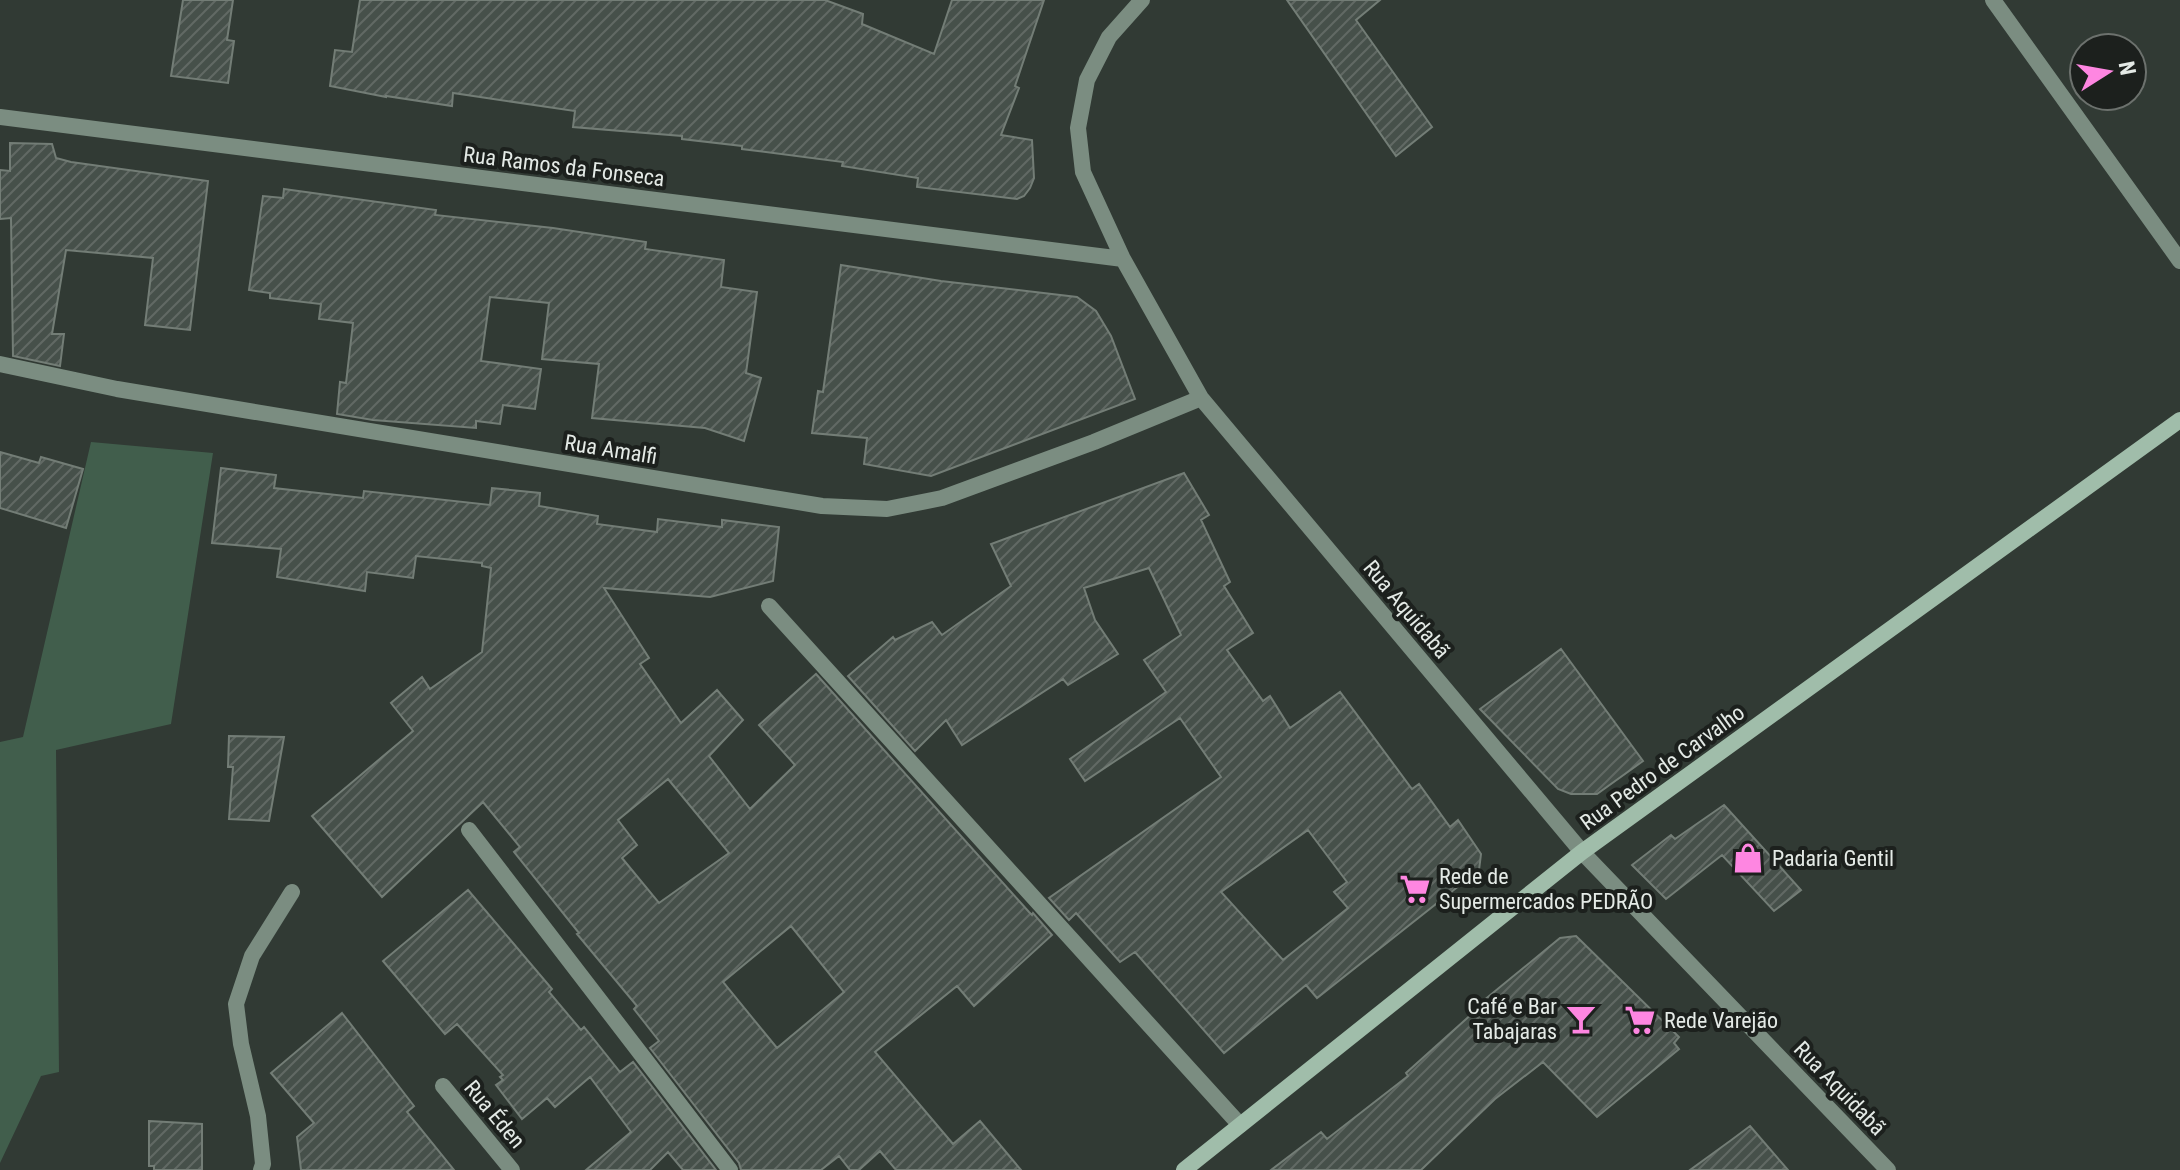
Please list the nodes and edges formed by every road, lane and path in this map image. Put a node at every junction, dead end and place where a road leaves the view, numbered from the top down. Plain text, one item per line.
1 (1142, 0) edge
2 (1993, 0) edge
3 (0, 117) edge
4 (1123, 259) junction
5 (2180, 261) edge
6 (0, 364) edge
7 (1201, 398) junction
8 (2180, 420) edge
9 (769, 606) dead end
10 (469, 830) dead end
11 (1582, 852) junction
12 (292, 892) dead end
13 (443, 1086) dead end
14 (1240, 1125) junction
15 (261, 1170) edge
16 (512, 1170) edge
17 (730, 1170) edge
18 (1184, 1170) edge
19 (1888, 1170) edge

1 - 4 street, Rua Aquidabã
2 - 5 street
3 - 4 street, Rua Ramos da Fonseca
4 - 7 street, Rua Aquidabã
6 - 7 street, Rua Amalfi
7 - 11 street, Rua Aquidabã
8 - 11 street, Rua Pedro de Carvalho
9 - 14 street
10 - 17 street
11 - 14 street, Rua Pedro de Carvalho
11 - 19 street, Rua Aquidabã
12 - 15 street
13 - 16 street, Rua Éden
14 - 18 street, Rua Pedro de Carvalho

